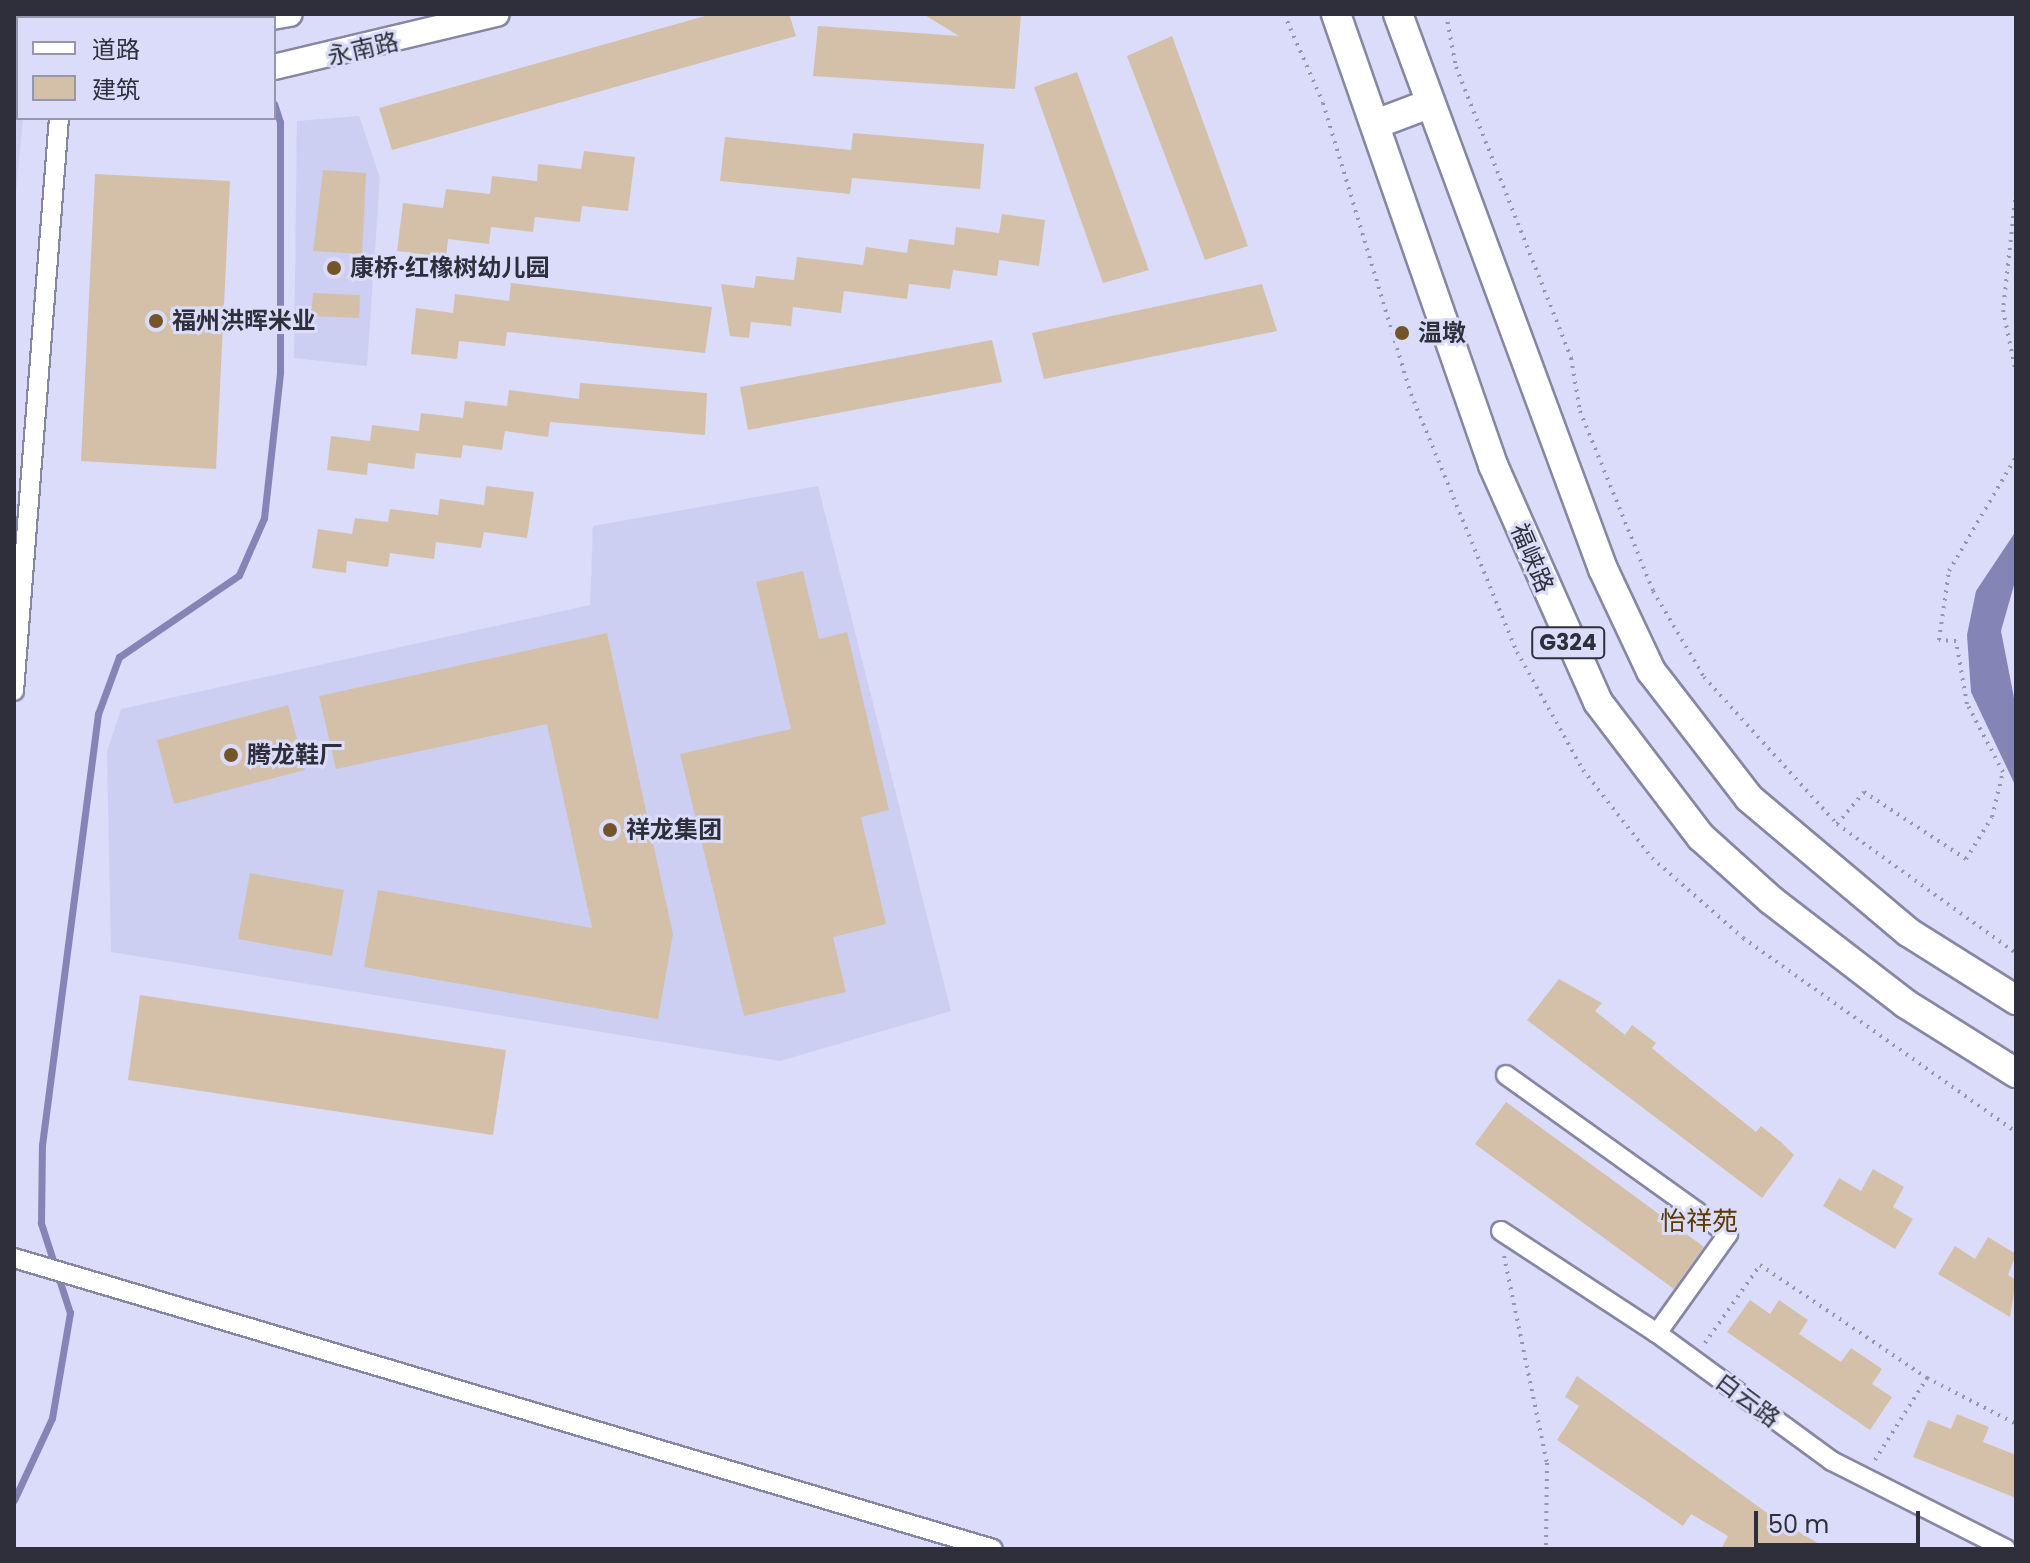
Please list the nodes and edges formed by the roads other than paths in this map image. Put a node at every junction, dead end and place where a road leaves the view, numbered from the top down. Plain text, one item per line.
1 (497, 14) edge
2 (1326, 14) edge
3 (1336, 14) edge
4 (1398, 14) edge
5 (1415, 14) edge
6 (1351, 51) junction
7 (1413, 56) junction
8 (283, 66) edge
9 (1429, 104) junction
10 (59, 120) edge
11 (1376, 124) junction
12 (14, 691) edge
13 (2016, 1000) edge
14 (2016, 1073) edge
15 (1506, 1075) dead end
16 (1501, 1231) road end
17 (19, 1259) edge
18 (1657, 1333) junction
19 (993, 1549) edge
20 (2006, 1549) edge

1 - 8 main road, 永南路
2 - 6 highway
3 - 6 highway, 福峡路 / G324
4 - 7 highway, G324
5 - 7 highway
6 - 11 highway, 福峡路 / G324
7 - 9 highway, G324
9 - 11 highway
9 - 13 highway, G324
10 - 12 street
11 - 14 highway, 福峡路 / G324
15 - 18 street
16 - 18 street, 白云路
17 - 19 street
18 - 20 street, 白云路

